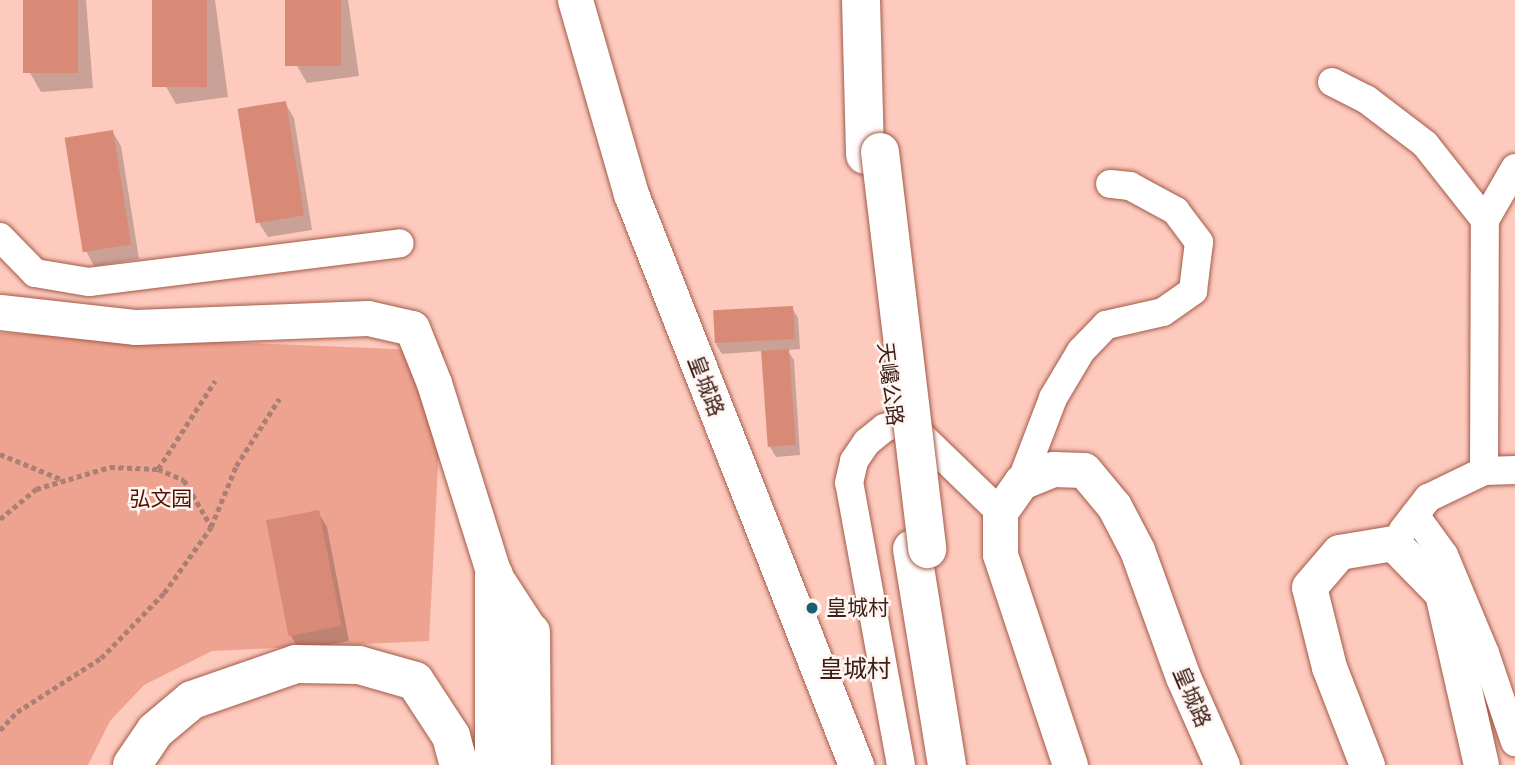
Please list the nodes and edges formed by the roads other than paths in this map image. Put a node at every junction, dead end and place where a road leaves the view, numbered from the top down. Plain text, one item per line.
1 (575, 0) edge
2 (861, 0) edge
3 (875, 0) edge
4 (1332, 82) dead end
5 (873, 153) junction
6 (1515, 168) edge
7 (1110, 184) dead end
8 (1485, 220) junction
9 (0, 237) edge
10 (400, 243) dead end
11 (0, 312) edge
12 (1515, 470) edge
13 (1484, 471) junction
14 (1021, 482) junction
15 (1000, 512) junction
16 (1415, 515) junction
17 (1393, 543) junction
18 (920, 549) junction
19 (494, 575) junction
20 (531, 632) joint
21 (1515, 742) edge
22 (132, 765) edge
23 (458, 765) edge
24 (494, 765) edge
25 (532, 765) edge
26 (856, 765) edge
27 (901, 765) edge
28 (947, 765) edge
29 (962, 765) edge
30 (1070, 765) edge
31 (1222, 765) edge
32 (1367, 765) edge
33 (1480, 765) edge

1 - 26 street, 皇城路
2 - 5 main road, 天巉公路
3 - 5 main road, 天巉公路
4 - 8 street
5 - 18 main road, 天巉公路
6 - 8 street
7 - 14 street
8 - 13 street
9 - 10 street
11 - 19 street
12 - 13 street
13 - 16 street
14 - 15 street
14 - 31 street, 皇城路
15 - 27 street
15 - 30 street
16 - 17 street
16 - 21 street
17 - 32 street
17 - 33 street
18 - 28 main road, 天巉公路
18 - 29 main road, 天巉公路
19 - 20 street
19 - 24 main road
20 - 25 main road
22 - 23 main road

